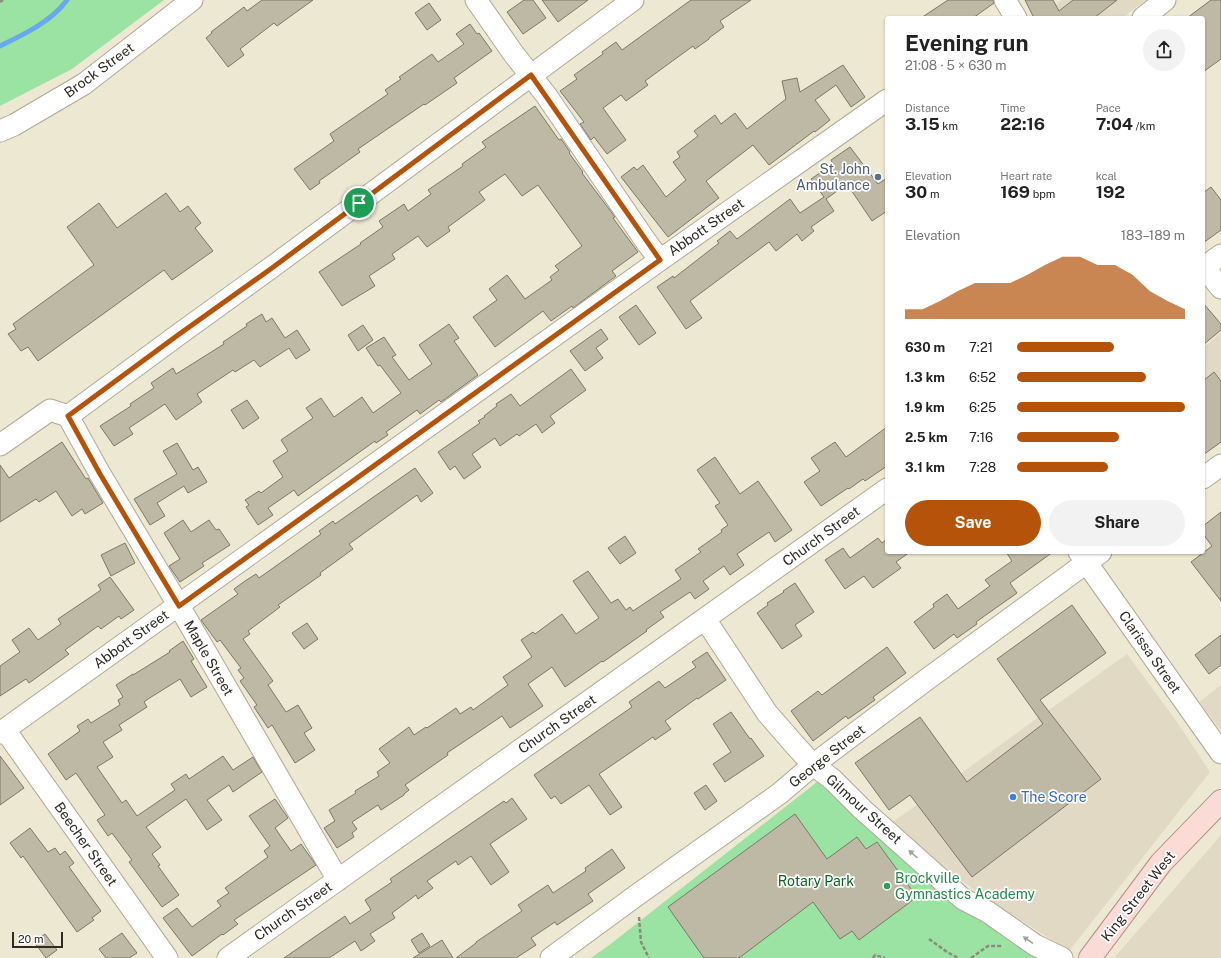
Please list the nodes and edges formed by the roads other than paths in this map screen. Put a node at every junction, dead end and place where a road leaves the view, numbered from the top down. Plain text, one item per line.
1 (192, 0) edge
2 (476, 0) edge
3 (633, 0) edge
4 (1165, 0) edge
5 (1145, 16) edge
6 (531, 75) junction
7 (885, 101) edge
8 (0, 132) edge
9 (1221, 255) edge
10 (660, 260) junction
11 (1205, 266) edge
12 (1205, 269) edge
13 (1221, 288) edge
14 (68, 416) junction
15 (0, 445) edge
16 (1221, 465) edge
17 (1205, 477) edge
18 (885, 490) edge
19 (1089, 556) edge
20 (179, 606) junction
21 (705, 618) junction
22 (2, 732) edge
23 (1221, 753) edge
24 (813, 765) junction
25 (1221, 801) edge
26 (338, 880) junction
27 (167, 958) edge
28 (228, 958) edge
29 (551, 958) edge
30 (1062, 958) edge
31 (1090, 958) edge

1 - 8 street, Brock Street
2 - 6 street
3 - 6 street
4 - 5 street
6 - 10 street
6 - 14 street
7 - 10 street, Abbott Street
9 - 11 street
10 - 20 street, Abbott Street
12 - 13 street
14 - 15 street
14 - 20 street, Maple Street
16 - 17 street
18 - 21 street, Church Street
19 - 23 street, Clarissa Street
19 - 24 street, George Street
20 - 22 street, Abbott Street
20 - 26 street, Maple Street
21 - 24 street, Gilmour Street
21 - 26 street, Church Street
22 - 27 street, Beecher Street
24 - 29 street, George Street
30 -> 24 street, Gilmour Street
25 - 31 main road, King Street West
26 - 28 street, Church Street

